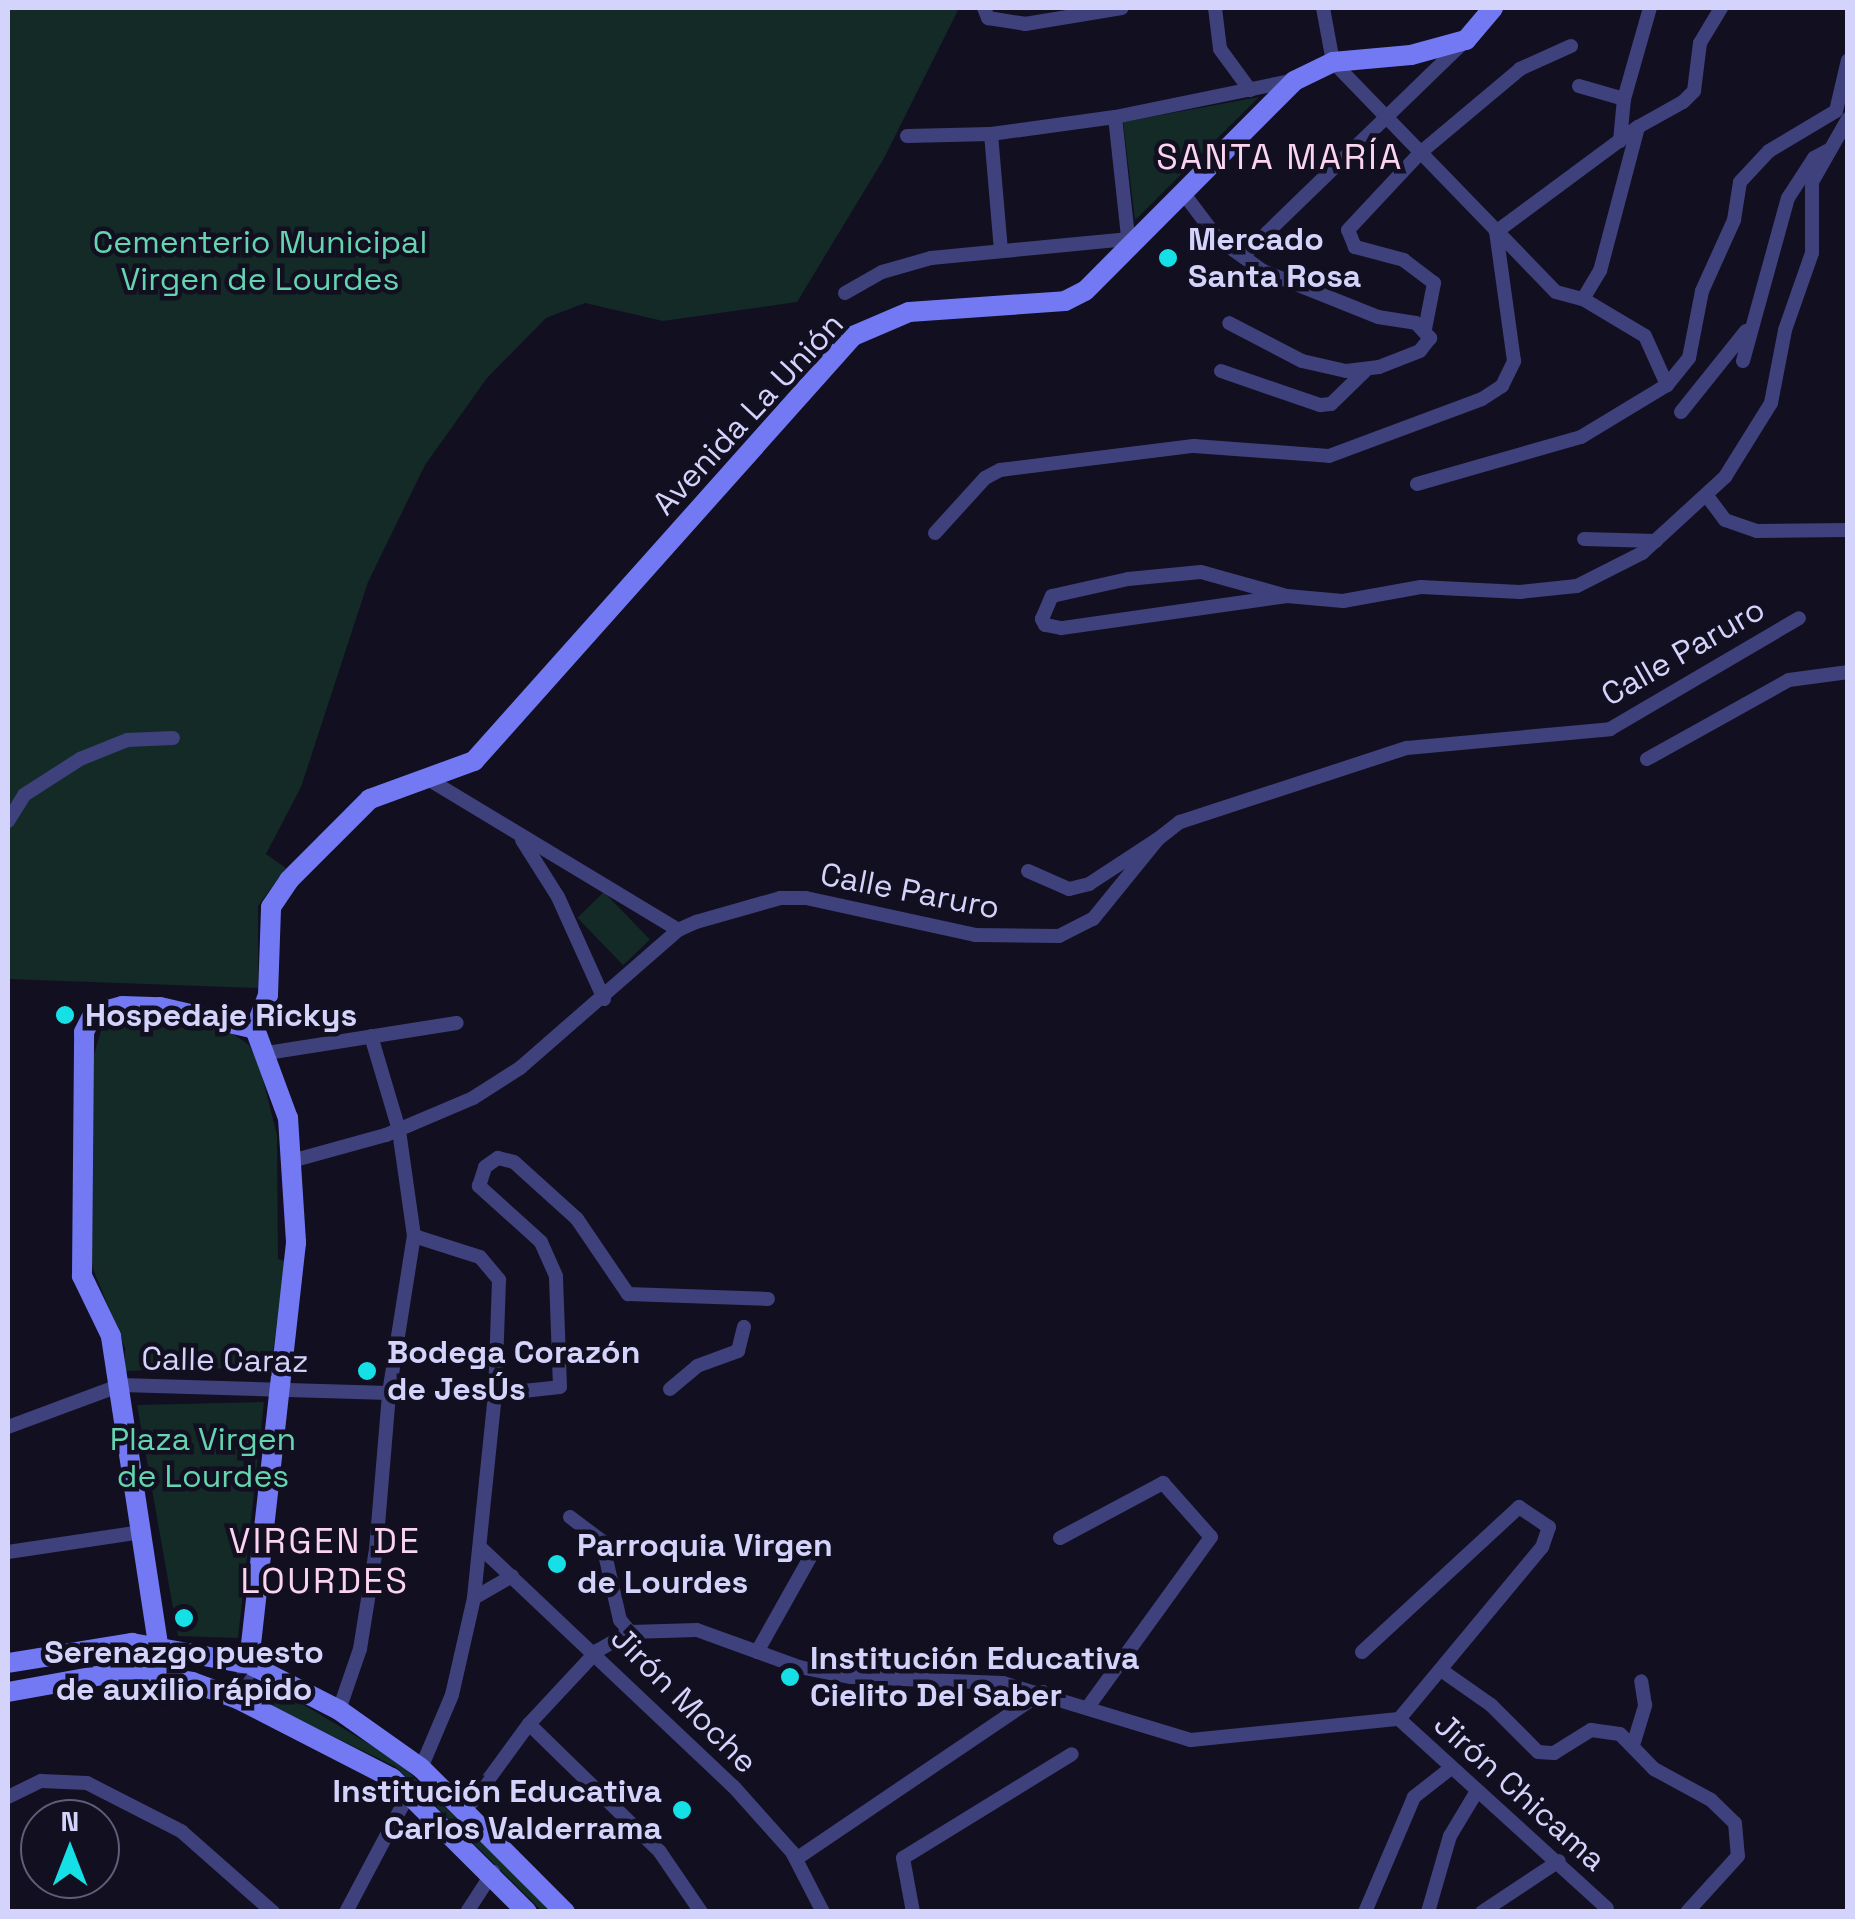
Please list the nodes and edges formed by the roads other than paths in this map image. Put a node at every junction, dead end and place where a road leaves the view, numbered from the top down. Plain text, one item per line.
1 (984, 8) edge
2 (1122, 8) edge
3 (1215, 8) edge
4 (1323, 8) edge
5 (1494, 8) edge
6 (1650, 8) edge
7 (1721, 8) edge
8 (1466, 40) junction
9 (1570, 46) dead end
10 (1333, 62) junction
11 (1846, 67) edge
12 (1294, 81) junction
13 (1579, 86) dead end
14 (1250, 90) junction
15 (1624, 99) junction
16 (1115, 117) junction
17 (1386, 118) junction
18 (1848, 119) edge
19 (1638, 127) junction
20 (991, 134) junction
21 (907, 136) dead end
22 (1620, 141) junction
23 (1834, 147) junction
24 (1420, 153) junction
25 (1184, 194) junction
26 (1496, 232) junction
27 (1134, 237) junction
28 (1000, 250) junction
29 (1242, 256) junction
30 (845, 293) dead end
31 (1582, 299) junction
32 (1229, 323) dead end
33 (1749, 327) junction
34 (1425, 329) junction
35 (1743, 361) dead end
36 (1221, 371) dead end
37 (1365, 371) junction
38 (1667, 385) junction
39 (1681, 412) dead end
40 (1416, 484) dead end
41 (1707, 496) junction
42 (1848, 530) edge
43 (934, 533) dead end
44 (1584, 540) dead end
45 (1656, 541) junction
46 (1287, 596) junction
47 (1799, 618) dead end
48 (1848, 672) edge
49 (172, 738) dead end
50 (1647, 759) dead end
51 (428, 780) junction
52 (8, 821) edge
53 (520, 838) junction
54 (1158, 839) junction
55 (1028, 871) dead end
56 (678, 930) junction
57 (604, 999) junction
58 (457, 1023) dead end
59 (255, 1029) junction
60 (371, 1036) junction
61 (267, 1053) junction
62 (398, 1130) junction
63 (296, 1160) junction
64 (414, 1236) junction
65 (768, 1299) dead end
66 (744, 1327) dead end
67 (121, 1385) junction
68 (280, 1387) junction
69 (670, 1389) dead end
70 (388, 1393) junction
71 (496, 1394) junction
72 (8, 1427) edge
73 (570, 1517) dead end
74 (142, 1532) junction
75 (1060, 1538) dead end
76 (816, 1547) dead end
77 (482, 1549) junction
78 (8, 1552) edge
79 (512, 1576) junction
80 (474, 1598) junction
81 (630, 1632) junction
82 (158, 1644) junction
83 (597, 1651) junction
84 (757, 1652) junction
85 (1362, 1652) dead end
86 (8, 1662) edge
87 (249, 1664) junction
88 (1441, 1670) junction
89 (1641, 1680) dead end
90 (8, 1692) edge
91 (1043, 1692) junction
92 (238, 1699) junction
93 (1088, 1706) junction
94 (339, 1710) junction
95 (1399, 1719) junction
96 (529, 1724) junction
97 (1634, 1742) junction
98 (1072, 1754) dead end
99 (420, 1768) junction
100 (1451, 1768) junction
101 (410, 1791) junction
102 (1477, 1791) junction
103 (8, 1798) edge
104 (466, 1810) junction
105 (796, 1860) junction
106 (1559, 1861) junction
107 (492, 1872) junction
108 (1607, 1908) dead end
109 (909, 1910) edge
110 (273, 1912) edge
111 (346, 1912) edge
112 (467, 1912) edge
113 (527, 1912) edge
114 (565, 1912) edge
115 (701, 1912) edge
116 (822, 1912) edge
117 (1365, 1912) edge
118 (1428, 1912) edge
119 (1482, 1912) edge
120 (1687, 1912) edge

1 - 2 street
3 - 14 street
4 - 10 street
5 - 8 main road
6 - 15 street
7 - 19 street
8 - 10 main road, Avenida La Unión
8 - 17 street
9 - 24 street
10 - 12 main road, Avenida La Unión
10 - 17 street
11 - 38 street
12 - 14 street
12 - 25 main road, Avenida La Unión
13 - 15 street
14 - 16 street
15 - 22 street
16 - 20 street
16 - 27 street
17 - 24 street
17 - 29 street
18 - 23 street
19 - 22 street
19 - 31 street
20 - 21 street
20 - 28 street
22 - 26 street
23 - 33 street
23 - 41 street
24 - 26 street
24 - 34 street
25 - 27 main road, Avenida La Unión
25 - 29 street
26 - 31 street
26 - 43 street
27 - 28 street
27 - 51 main road, Avenida La Unión
28 - 30 street
29 - 34 street
31 - 38 street
32 - 37 street
33 - 35 street
33 - 39 street
34 - 37 street
36 - 37 street
38 - 40 street
41 - 42 street
41 - 45 street
44 - 45 street
45 - 46 street
46 - 46 street
47 - 54 street, Calle Paruro
48 - 50 street
49 - 52 street
51 - 53 street
51 - 59 main road, Avenida La Unión
53 - 56 street
53 - 57 street
54 - 55 street
54 - 56 street, Calle Paruro
56 - 57 street, Calle Paruro
57 - 62 street, Calle Paruro
58 - 60 street
59 - 61 main road
59 - 67 main road
60 - 61 street
60 - 62 street
61 - 63 main road
62 - 63 street, Calle Paruro
62 - 64 street
63 - 68 main road
64 - 70 street
64 - 71 street
65 - 71 street
66 - 69 street
67 - 68 street, Calle Caraz
67 - 72 street, Calle Caraz
67 - 74 main road
68 - 70 street, Calle Caraz
68 - 87 main road
70 - 94 street
71 - 77 street
73 - 81 street
74 - 78 street
74 - 82 main road
75 - 93 street
76 - 84 street
77 - 79 street, Jirón Moche
77 - 80 street
79 - 80 street
79 - 83 street, Jirón Moche
80 - 99 street
81 - 83 street
81 - 84 street, Jirón Chicama
82 - 86 main road
82 - 87 main road
83 - 96 street
83 - 105 street, Jirón Moche
84 - 91 street, Jirón Chicama
85 - 88 street
87 - 92 street
87 - 94 main road
88 - 95 street
88 - 97 street
89 - 97 street
90 - 92 main road
91 - 93 street, Jirón Chicama
91 - 105 street
92 - 101 main road
93 - 95 street, Jirón Chicama
94 - 99 main road
95 - 100 street, Jirón Chicama
96 - 104 street
96 - 115 street
97 - 120 street
98 - 109 street
99 - 104 main road
100 - 102 street, Jirón Chicama
100 - 117 street
101 - 107 main road
101 - 111 street
102 - 106 street, Jirón Chicama
102 - 118 street
103 - 110 street
104 - 114 main road
105 - 116 street, Jirón Moche
106 - 108 street, Jirón Chicama
106 - 119 street
107 - 112 street
107 - 113 main road

